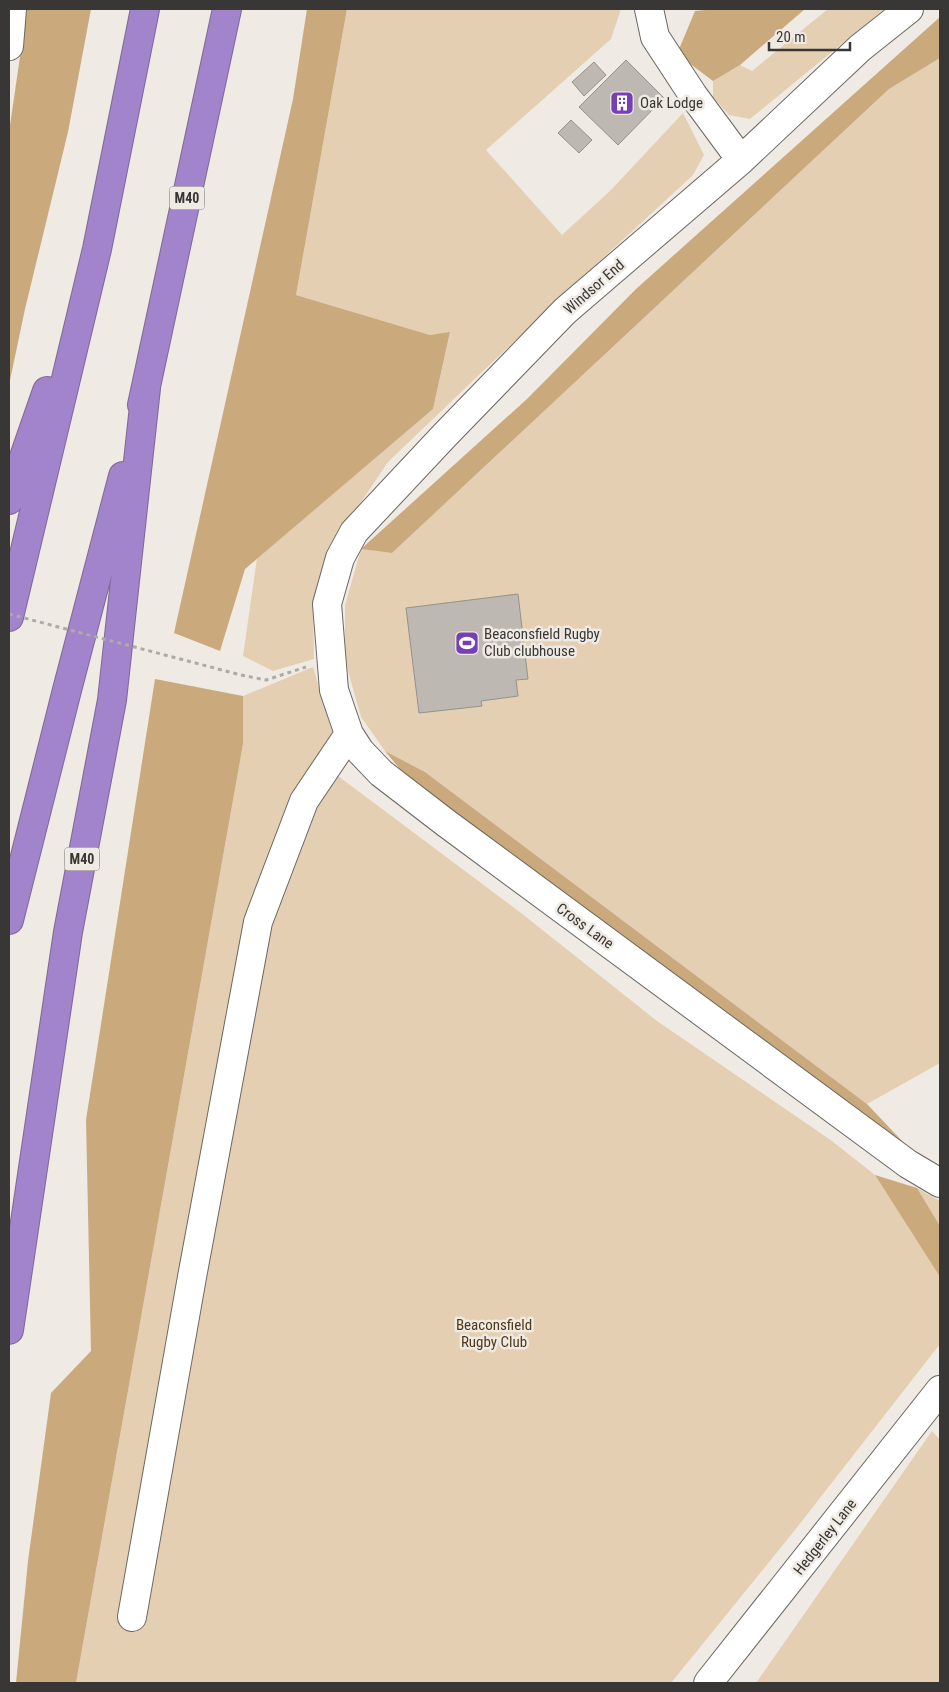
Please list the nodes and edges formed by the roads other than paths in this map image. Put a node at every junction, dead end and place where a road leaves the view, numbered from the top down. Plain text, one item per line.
1 (12, 9) edge
2 (145, 9) edge
3 (227, 9) edge
4 (649, 9) edge
5 (909, 9) edge
6 (9, 46) edge
7 (741, 160) junction
8 (97, 249) junction
9 (146, 388) junction
10 (9, 500) edge
11 (327, 604) joint
12 (9, 616) edge
13 (349, 734) junction
14 (9, 920) edge
15 (940, 1183) edge
16 (9, 1330) edge
17 (940, 1390) edge
18 (132, 1617) dead end
19 (708, 1683) edge

1 - 6 street
2 - 8 highway
3 - 9 highway, M40
4 - 7 street
5 - 7 street, Windsor End
7 - 11 street, Windsor End
8 - 10 highway
8 - 12 highway
9 - 14 highway, M40
9 - 16 highway, M40
11 - 13 street, Cross Lane
13 - 15 street, Cross Lane
13 - 18 street
17 - 19 street, Hedgerley Lane

